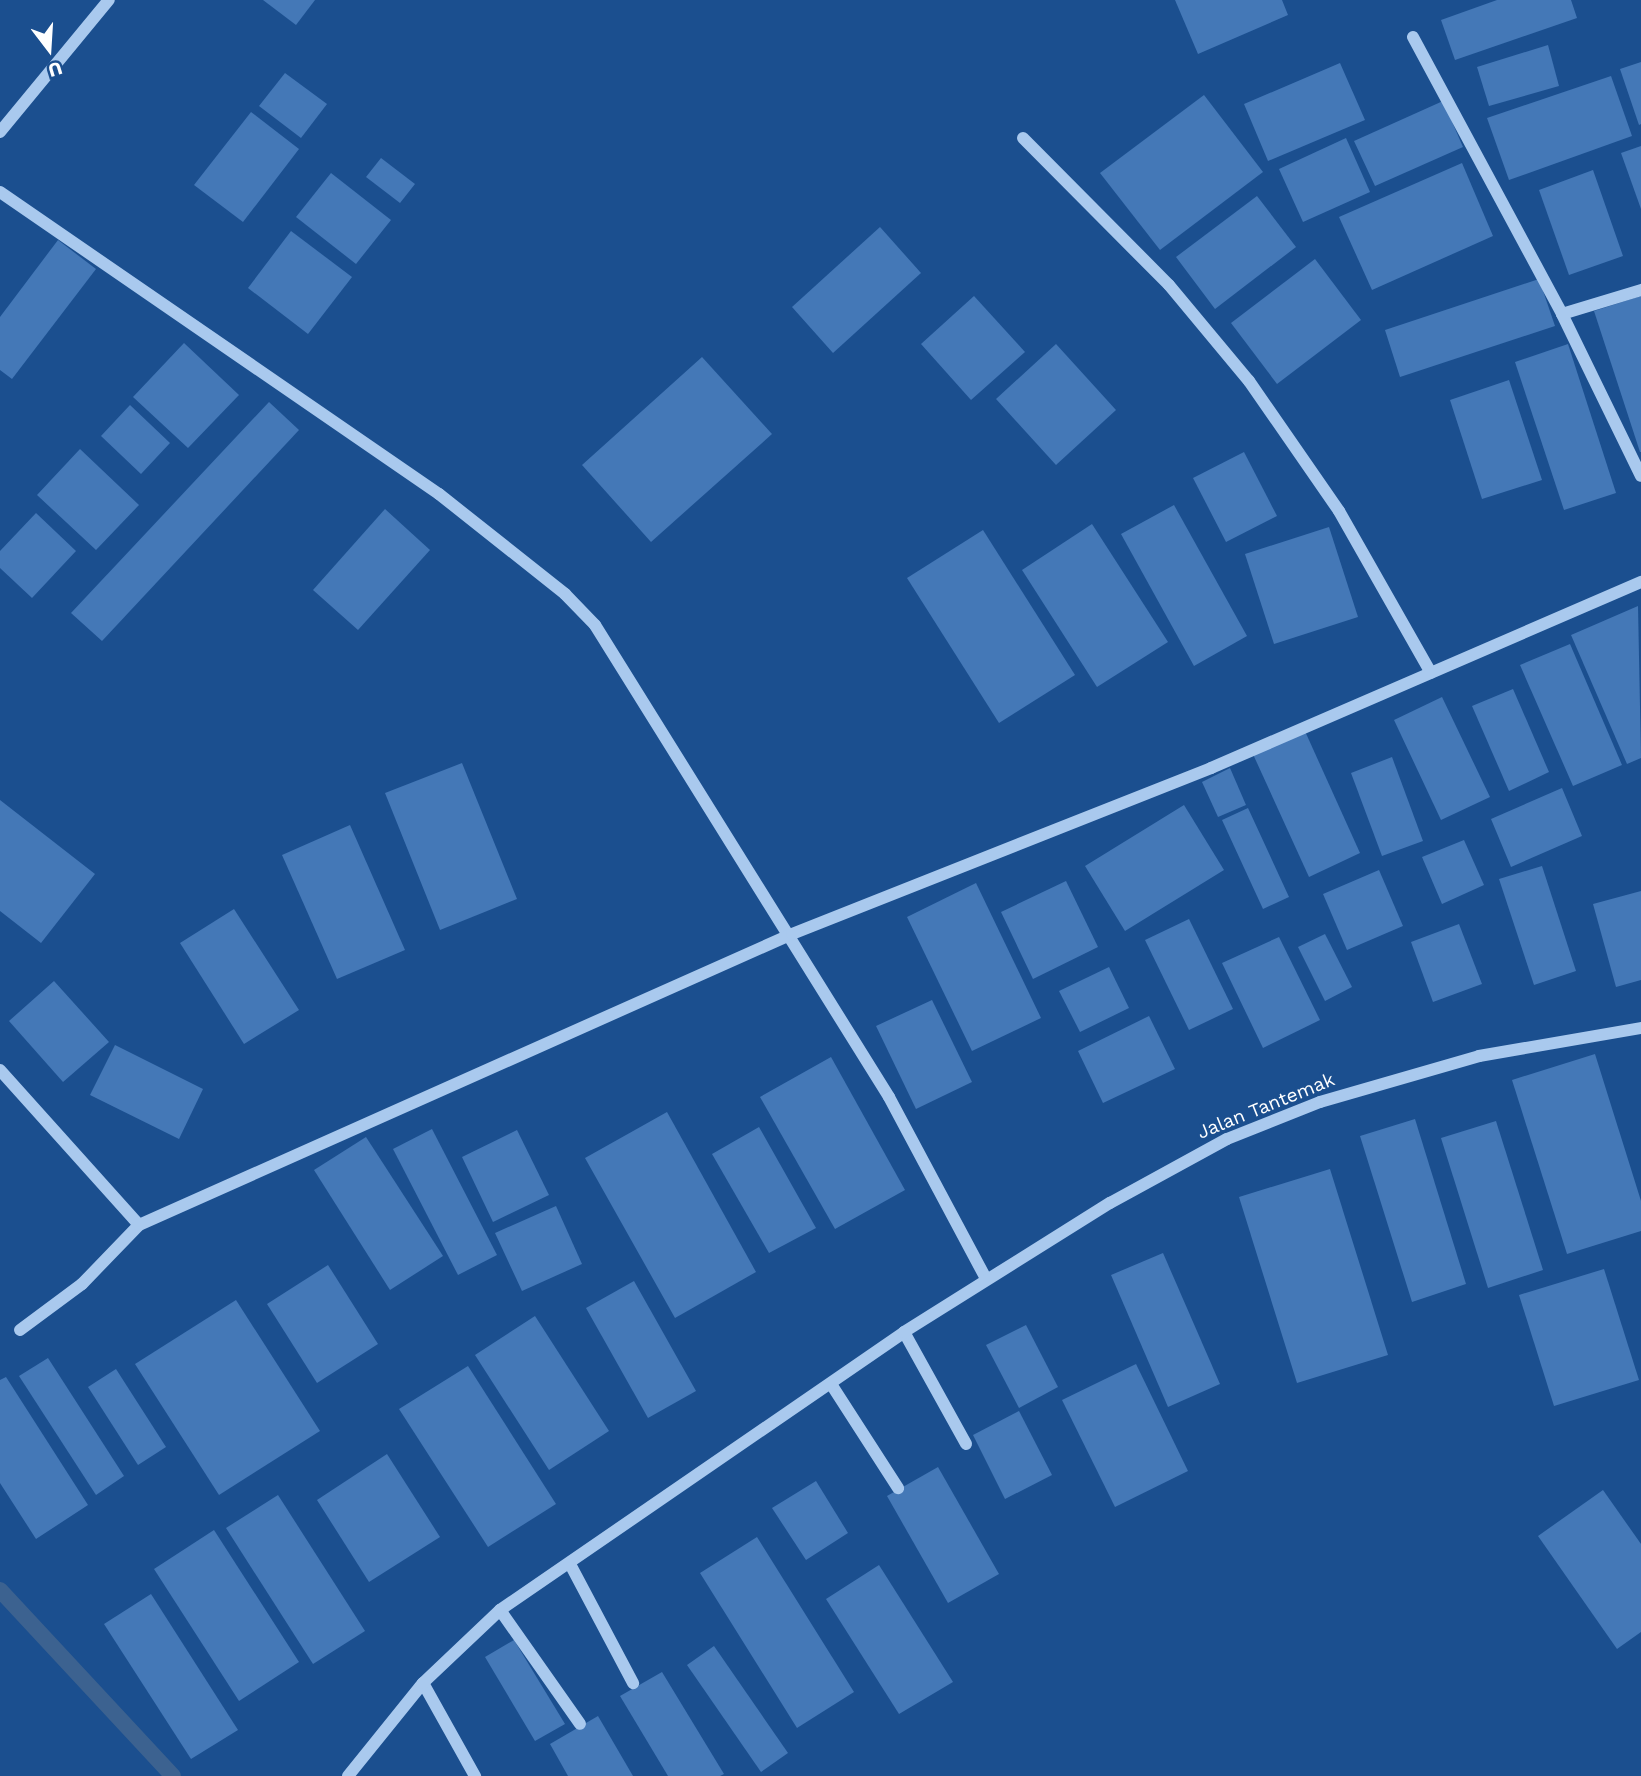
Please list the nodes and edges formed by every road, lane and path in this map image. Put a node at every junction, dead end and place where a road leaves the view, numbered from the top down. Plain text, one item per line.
1 (109, 0) edge
2 (1413, 37) dead end
3 (0, 132) edge
4 (1023, 138) dead end
5 (0, 192) edge
6 (1641, 290) edge
7 (1562, 314) junction
8 (1641, 476) edge
9 (1641, 582) edge
10 (1431, 673) junction
11 (792, 934) junction
12 (1641, 1028) edge
13 (0, 1070) edge
14 (139, 1225) junction
15 (986, 1279) junction
16 (20, 1330) dead end
17 (904, 1332) junction
18 (831, 1384) junction
19 (966, 1444) dead end
20 (898, 1488) dead end
21 (570, 1564) junction
22 (500, 1610) junction
23 (423, 1683) junction
24 (633, 1683) dead end
25 (580, 1724) dead end
26 (348, 1776) edge
27 (475, 1776) edge

1 - 3 street
2 - 7 street
4 - 10 street
5 - 11 street
6 - 7 street
7 - 8 street
9 - 10 street
10 - 11 street
11 - 14 street
11 - 15 street
12 - 15 street, Jalan Tantemak
13 - 14 street
14 - 16 street
15 - 17 street, Jalan Tantemak
17 - 18 street, Jalan Tantemak
17 - 19 street
18 - 20 street
18 - 21 street, Jalan Tantemak
21 - 22 street, Jalan Tantemak
21 - 24 street
22 - 23 street, Jalan Tantemak
22 - 25 street
23 - 26 street, Jalan Tantemak
23 - 27 street

